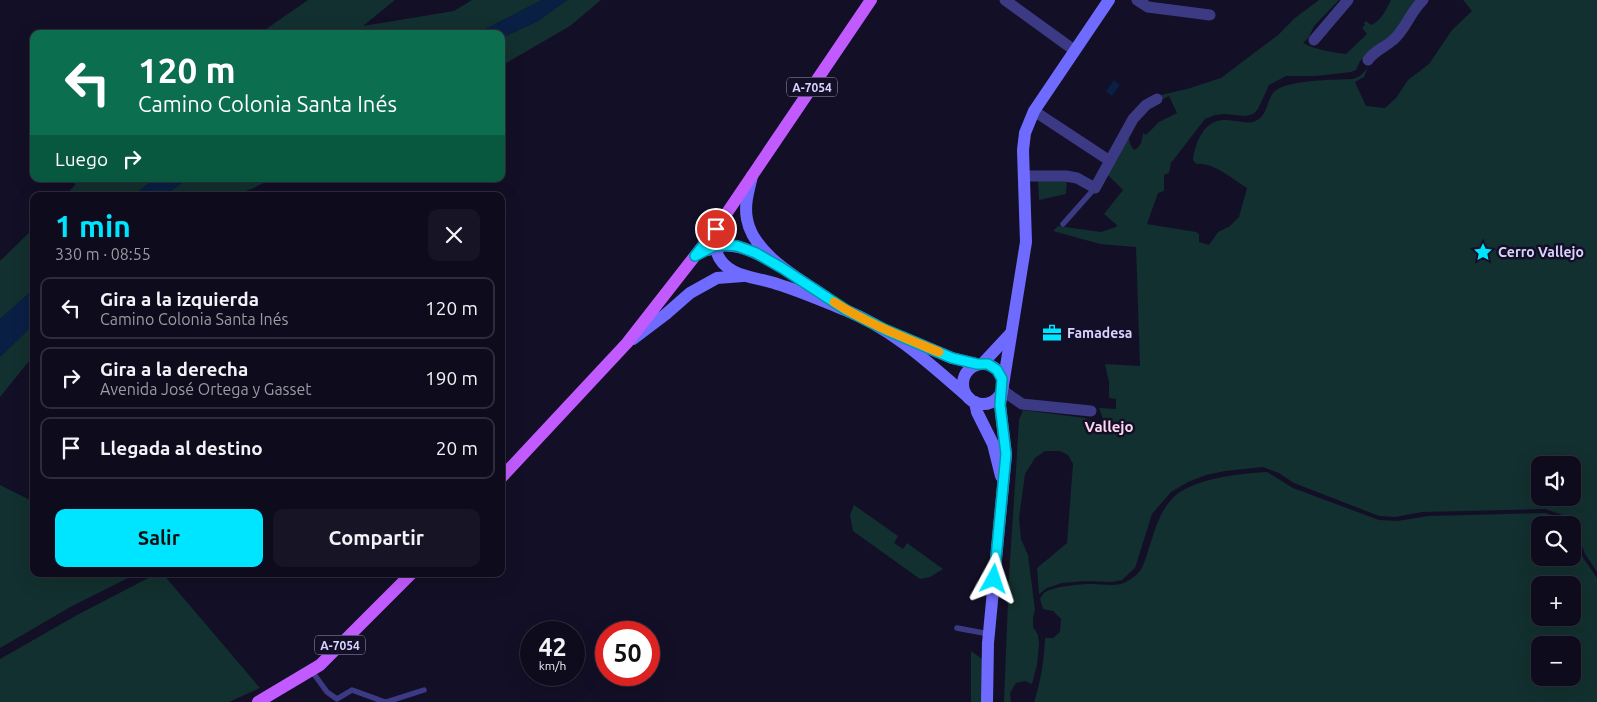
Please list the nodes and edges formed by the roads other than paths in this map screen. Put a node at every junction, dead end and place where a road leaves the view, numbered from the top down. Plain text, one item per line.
1 (871, 0) edge
2 (1005, 0) edge
3 (1109, 0) edge
4 (1136, 0) edge
5 (1348, 0) edge
6 (1423, 0) edge
7 (1210, 15) dead end
8 (1314, 40) dead end
9 (1074, 50) junction
10 (1368, 60) dead end
11 (1158, 100) dead end
12 (1034, 111) junction
13 (1110, 161) junction
14 (753, 174) junction
15 (1024, 176) junction
16 (1095, 188) junction
17 (1063, 224) dead end
18 (716, 229) junction
19 (714, 246) junction
20 (695, 256) junction
21 (782, 268) junction
22 (745, 275) junction
23 (846, 310) junction
24 (886, 330) junction
25 (1011, 332) junction
26 (627, 343) junction
27 (980, 364) junction
28 (1002, 387) junction
29 (972, 400) junction
30 (1091, 410) dead end
31 (505, 474) edge
32 (1003, 486) junction
33 (408, 577) edge
34 (957, 628) dead end
35 (989, 634) junction
36 (311, 670) junction
37 (424, 690) dead end
38 (336, 701) edge
39 (258, 702) edge
40 (385, 702) edge
41 (987, 702) edge

1 - 14 main road, A-7054
2 - 9 street
3 - 9 main road
4 - 7 street
5 - 8 street
6 - 10 street
9 - 12 main road
11 - 13 street
12 - 13 street
12 - 15 main road
13 - 16 street
14 - 18 main road, A-7054
14 - 21 main road
15 - 16 street
15 - 25 main road
16 - 17 lane
18 - 19 main road
18 - 20 main road, A-7054
19 - 20 main road
19 - 21 main road
19 - 22 main road
20 - 26 main road, A-7054
21 - 23 main road
22 - 23 main road
22 - 26 main road, A-7054
23 - 24 main road
24 - 27 main road
24 - 29 main road
25 - 27 main road
25 - 28 main road
26 - 31 main road, A-7054
27 - 28 main road
27 - 29 main road
28 - 29 main road
28 - 30 street
28 - 32 main road
29 - 32 main road
32 - 35 main road
33 - 36 main road, A-7054
34 - 35 lane
35 - 41 main road
36 - 38 lane
36 - 39 main road, A-7054
37 - 40 lane
38 - 40 lane

